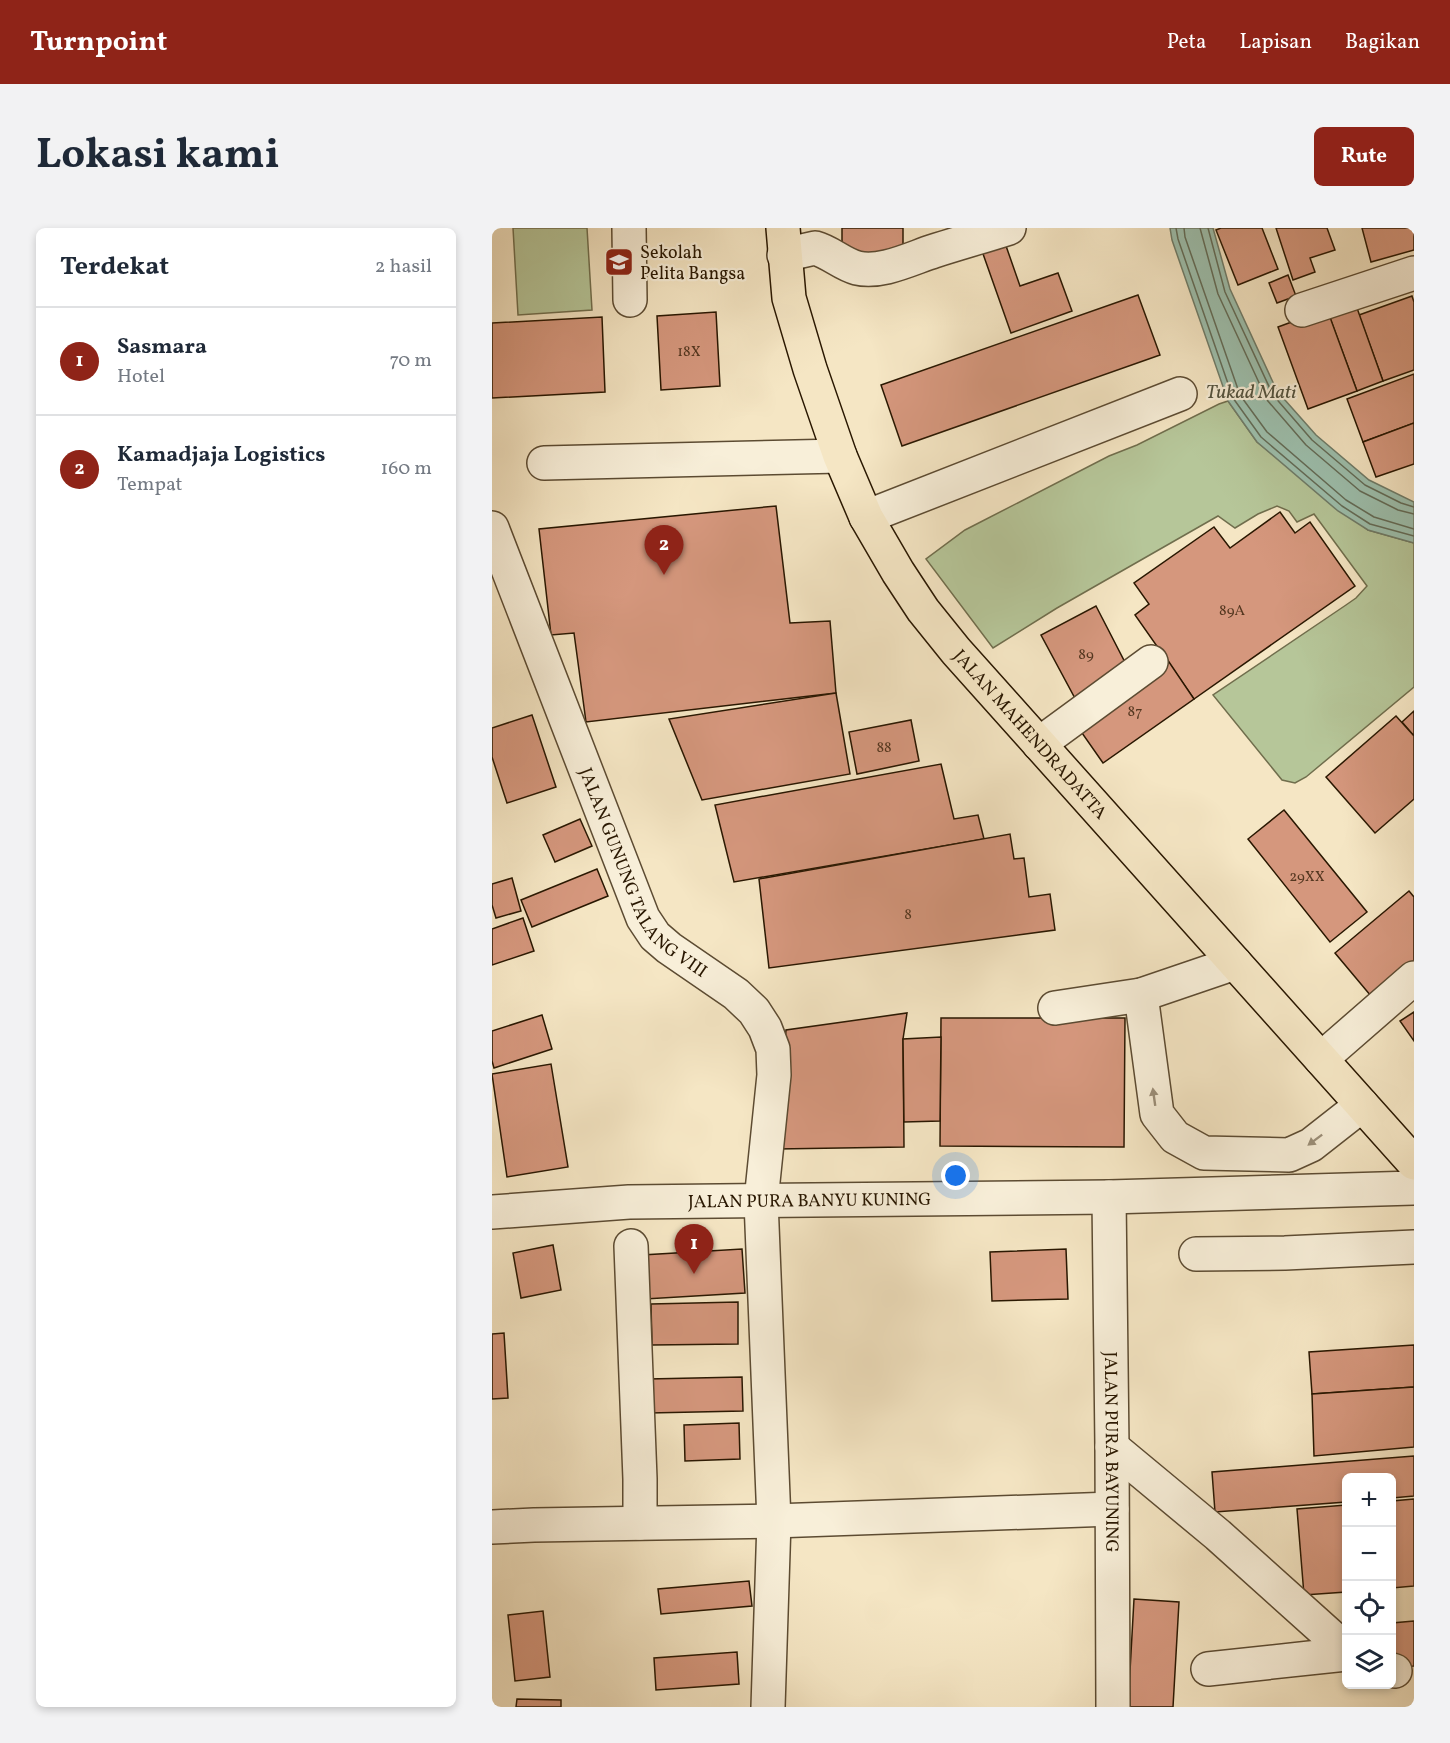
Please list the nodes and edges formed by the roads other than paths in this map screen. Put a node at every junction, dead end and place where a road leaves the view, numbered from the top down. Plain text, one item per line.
1 (629, 228) edge
2 (1009, 228) edge
3 (784, 242) edge
4 (1414, 273) edge
5 (630, 300) dead end
6 (1302, 310) dead end
7 (1180, 394) dead end
8 (840, 456) junction
9 (544, 463) dead end
10 (866, 517) junction
11 (492, 528) edge
12 (1151, 662) dead end
13 (1039, 744) junction
14 (1235, 963) junction
15 (1414, 978) edge
16 (1141, 995) junction
17 (1055, 1008) dead end
18 (1321, 1059) junction
19 (1362, 1105) junction
20 (1414, 1163) edge
21 (1414, 1188) edge
22 (1109, 1197) junction
23 (761, 1200) junction
24 (492, 1212) edge
25 (631, 1246) dead end
26 (1414, 1247) edge
27 (1196, 1254) dead end
28 (1112, 1447) junction
29 (1112, 1509) junction
30 (774, 1521) junction
31 (640, 1523) junction
32 (492, 1527) edge
33 (1342, 1647) edge
34 (1342, 1653) edge
35 (1208, 1670) dead end
36 (768, 1707) edge
37 (1113, 1707) edge

1 - 5 street
2 - 3 street
3 - 8 highway, JALAN MAHENDRADATTA
4 - 6 street
7 - 10 street
8 - 9 street
8 - 10 highway, JALAN MAHENDRADATTA
10 - 13 highway, JALAN MAHENDRADATTA
11 - 23 street, JALAN GUNUNG TALANG VIII
12 - 13 street
13 - 14 highway, JALAN MAHENDRADATTA
14 - 16 street
14 - 18 highway, JALAN MAHENDRADATTA
15 - 18 street
16 - 17 street
19 -> 16 street
18 - 19 highway, JALAN MAHENDRADATTA
19 - 20 highway, JALAN MAHENDRADATTA
21 - 22 street, JALAN PURA BANYU KUNING
22 - 23 street, JALAN PURA BANYU KUNING
22 - 28 street, JALAN PURA BAYUNING
23 - 24 street, JALAN PURA BANYU KUNING
23 - 30 street, JALAN GUNUNG TALANG VIII
25 - 31 street
26 - 27 street
28 - 29 street, JALAN PURA BAYUNING
28 - 33 street
29 - 30 street
29 - 37 street, JALAN PURA BAYUNING
30 - 31 street
30 - 36 street, JALAN GUNUNG TALANG VIII
31 - 32 street
34 - 35 street

